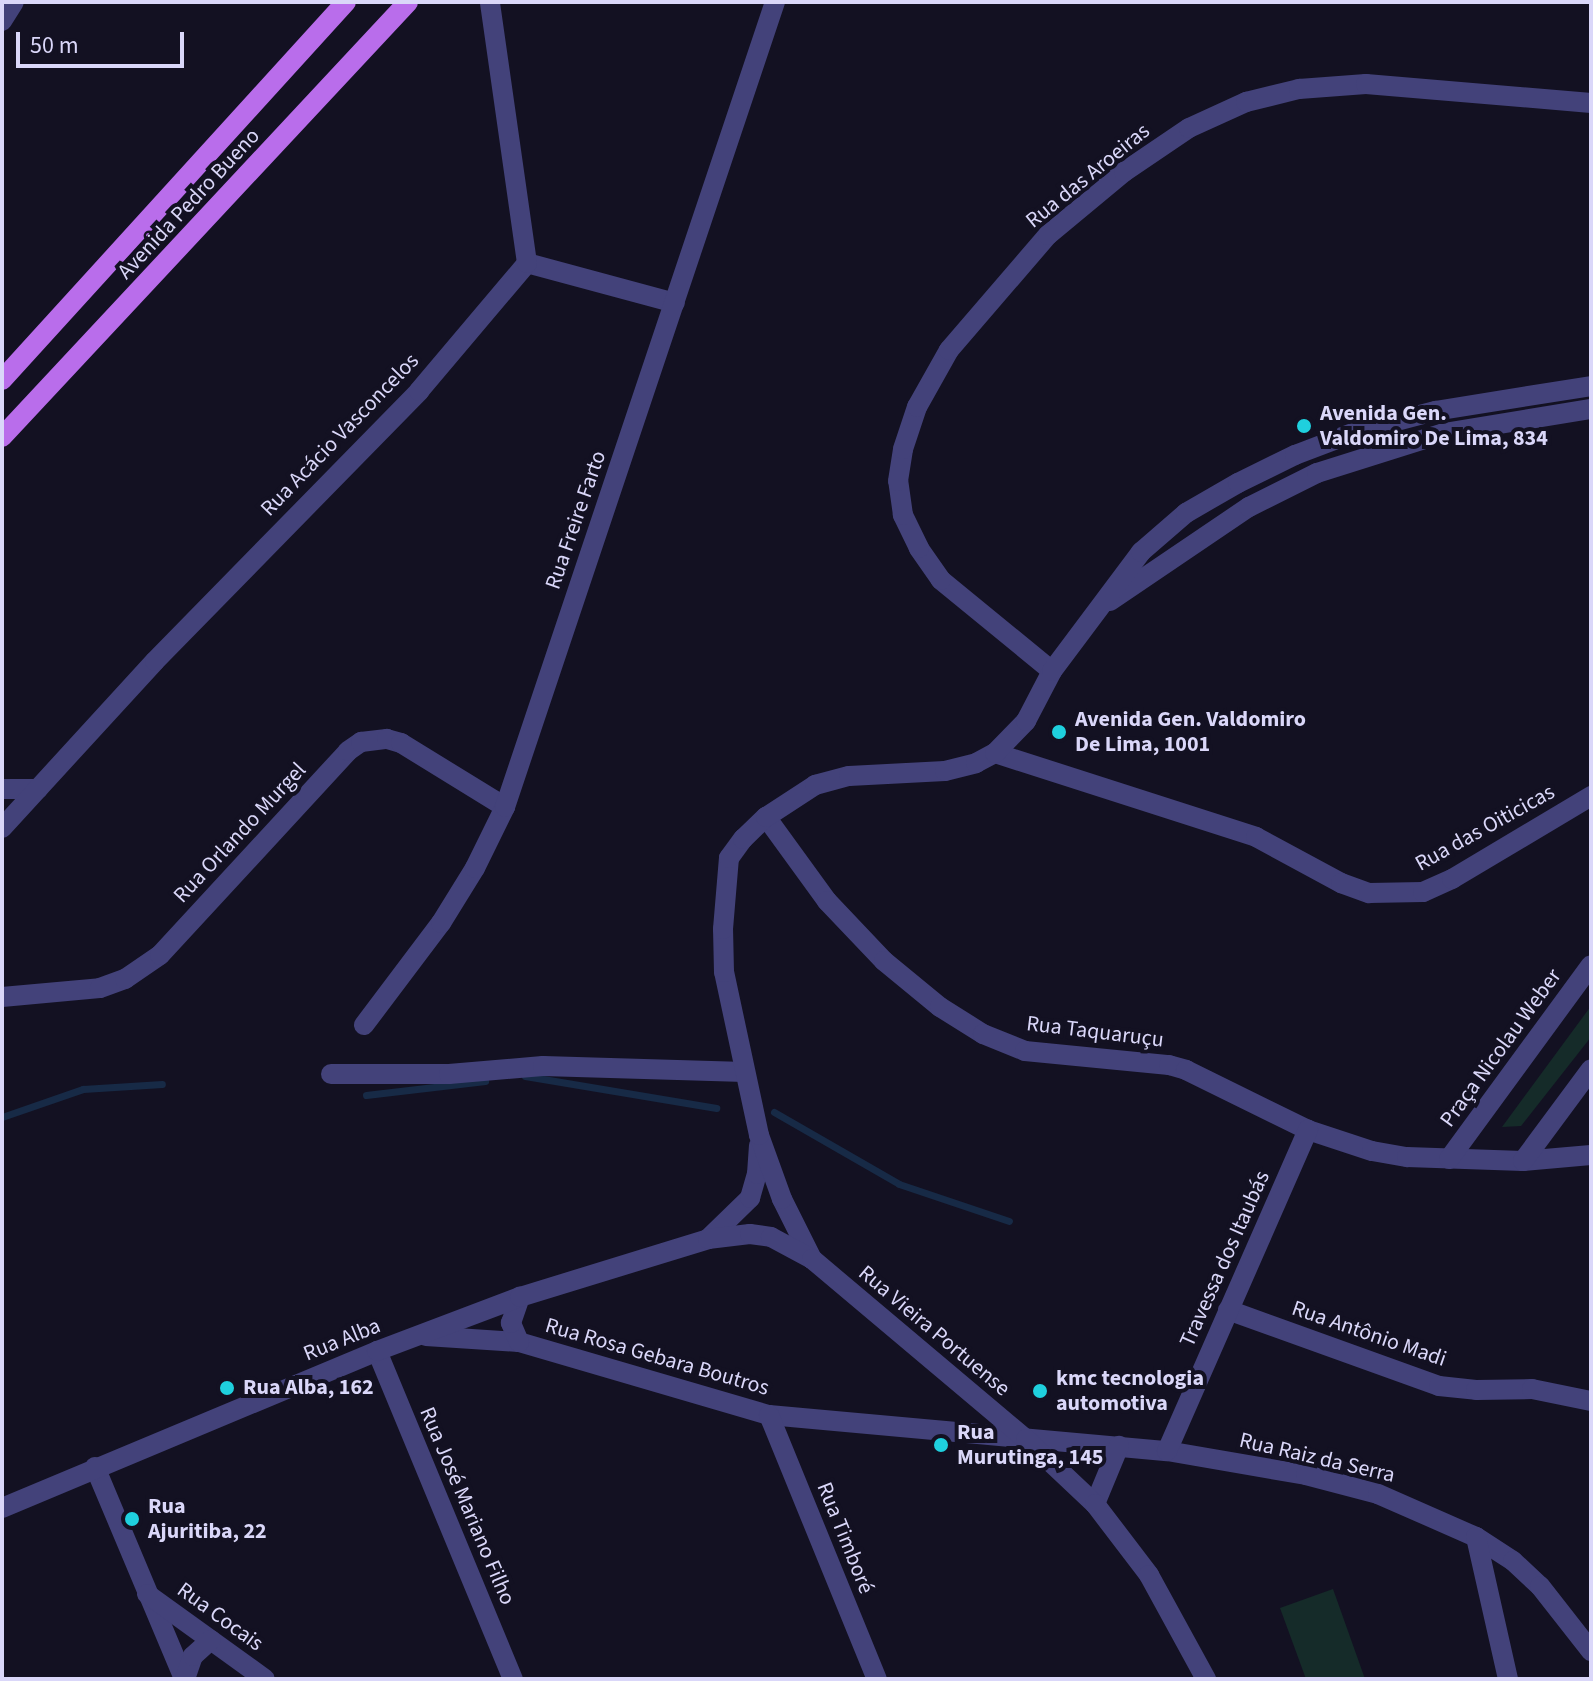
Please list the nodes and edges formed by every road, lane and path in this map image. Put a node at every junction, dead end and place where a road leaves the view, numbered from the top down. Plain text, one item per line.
1 (14, 2) edge
2 (346, 2) edge
3 (408, 2) edge
4 (490, 2) edge
5 (775, 2) edge
6 (390, 10) edge
7 (2, 21) edge
8 (1591, 103) edge
9 (527, 263) junction
10 (675, 303) junction
11 (2, 380) edge
12 (1591, 386) edge
13 (1591, 409) edge
14 (2, 437) edge
15 (1097, 609) junction
16 (1052, 671) junction
17 (995, 753) junction
18 (2, 789) edge
19 (38, 789) junction
20 (1591, 796) edge
21 (505, 807) junction
22 (766, 817) junction
23 (2, 828) edge
24 (1591, 965) edge
25 (2, 997) edge
26 (364, 1025) dead end
27 (1591, 1069) edge
28 (745, 1072) junction
29 (331, 1074) dead end
30 (1308, 1130) junction
31 (759, 1135) junction
32 (1591, 1155) edge
33 (1449, 1159) junction
34 (1523, 1161) junction
35 (708, 1239) junction
36 (812, 1259) junction
37 (520, 1297) junction
38 (1228, 1310) junction
39 (418, 1336) junction
40 (519, 1342) junction
41 (377, 1351) junction
42 (974, 1396) junction
43 (1591, 1401) edge
44 (769, 1415) junction
45 (972, 1435) junction
46 (1026, 1439) junction
47 (1119, 1446) junction
48 (1167, 1451) junction
49 (95, 1467) junction
50 (1095, 1504) junction
51 (2, 1508) edge
52 (1476, 1537) junction
53 (147, 1594) junction
54 (211, 1640) junction
55 (1591, 1651) edge
56 (184, 1679) edge
57 (265, 1679) edge
58 (513, 1679) edge
59 (877, 1679) edge
60 (1206, 1679) edge
61 (1508, 1679) edge

1 - 7 street
2 - 11 main road, Avenida Pedro Bueno
3 - 6 main road, Avenida Pedro Bueno
4 - 9 street
5 - 10 street, Rua Freire Farto
6 - 14 main road, Avenida Pedro Bueno
8 - 16 street, Rua das Aroeiras
9 - 10 street
9 - 19 street, Rua Acácio Vasconcelos
10 - 21 street, Rua Freire Farto
12 - 15 street
13 - 15 street
15 - 16 street
16 - 17 street
17 - 20 street, Rua das Oiticicas
17 - 22 street
18 - 19 street
19 - 23 street, Rua Acácio Vasconcelos
21 - 25 street, Rua Orlando Murgel
21 - 26 street, Rua Freire Farto
22 - 28 street
22 - 30 street, Rua Taquaruçu
24 - 33 street, Praça Nicolau Weber
27 - 34 street
28 - 29 street
28 - 31 street
30 - 33 street, Rua Taquaruçu
30 - 38 street, Travessa dos Itaubás
31 - 35 street
31 - 36 street
32 - 34 street, Rua Taquaruçu
33 - 34 street, Rua Taquaruçu
35 - 36 street, Rua Vieira Portuense
35 - 37 street, Rua Alba
36 - 42 street, Rua Vieira Portuense
37 - 39 street, Rua Alba
37 - 40 street
38 - 43 street, Rua Antônio Madi
38 - 48 street, Travessa dos Itaubás
39 - 40 street, Rua Rosa Gebara Boutros
39 - 41 street, Rua Alba
40 - 44 street, Rua Rosa Gebara Boutros
41 - 49 street, Rua Alba
41 - 58 street, Rua José Mariano Filho
42 - 45 street
42 - 46 street, Rua Vieira Portuense
44 - 45 street, Rua Rosa Gebara Boutros
44 - 59 street, Rua Timboré
45 - 46 street, Rua Rosa Gebara Boutros
46 - 47 street, Rua Raiz da Serra
46 - 50 street, Rua Vieira Portuense
47 - 48 street, Rua Raiz da Serra
47 - 50 street
48 - 52 street, Rua Raiz da Serra
49 - 51 street, Rua Alba
49 - 53 street
50 - 60 street, Rua Vieira Portuense
52 - 55 street, Rua Raiz da Serra
52 - 61 street
53 - 54 street, Rua Cocais
53 - 56 street
54 - 56 street
54 - 57 street, Rua Cocais

